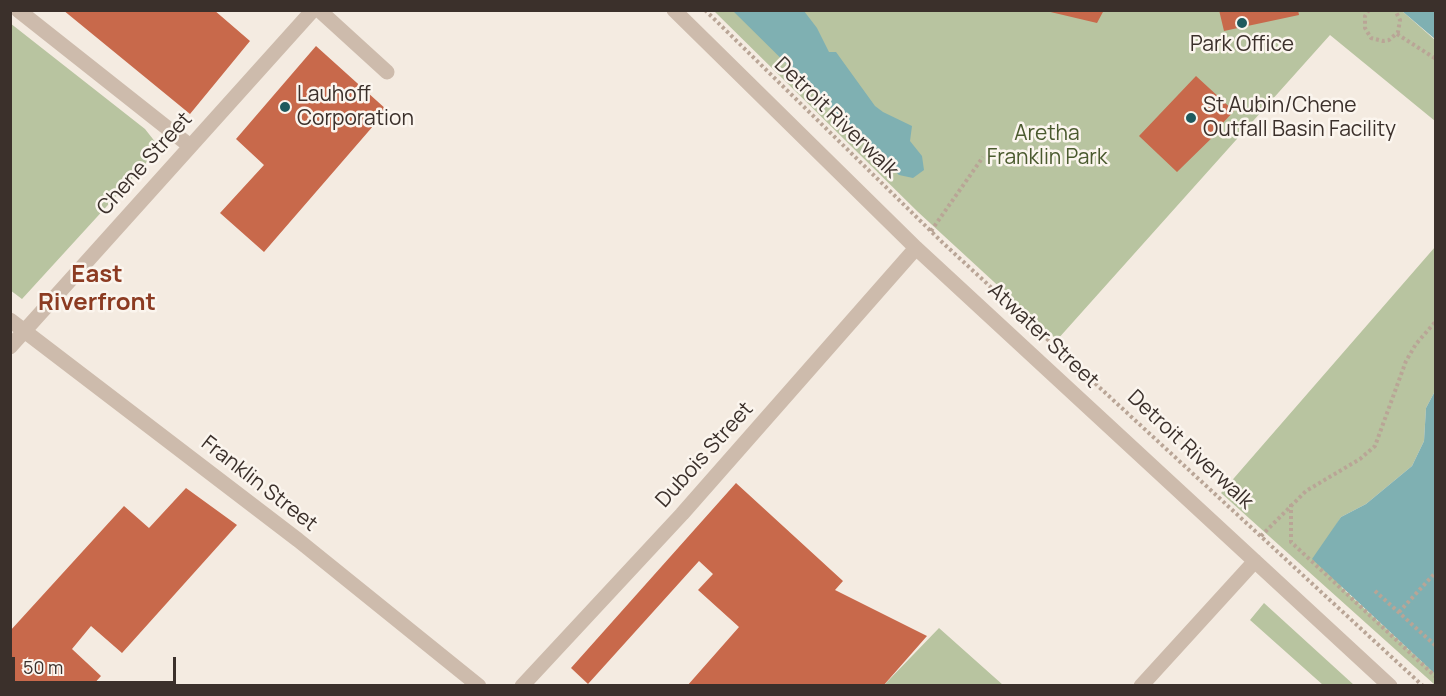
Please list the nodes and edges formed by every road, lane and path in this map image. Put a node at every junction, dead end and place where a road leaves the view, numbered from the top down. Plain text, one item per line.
1 (18, 10) edge
2 (313, 10) edge
3 (319, 10) edge
4 (674, 10) edge
5 (705, 10) edge
6 (1369, 10) edge
7 (1395, 10) edge
8 (1397, 34) junction
9 (1436, 59) edge
10 (387, 72) dead end
11 (190, 146) junction
12 (983, 157) dead end
13 (931, 231) junction
14 (916, 248) junction
15 (10, 320) edge
16 (1436, 321) edge
17 (25, 332) junction
18 (10, 347) edge
19 (1292, 504) junction
20 (1261, 537) junction
21 (1250, 557) junction
22 (1436, 572) edge
23 (1375, 591) dead end
24 (1399, 612) junction
25 (1436, 646) edge
26 (1436, 677) edge
27 (479, 686) edge
28 (522, 686) edge
29 (1141, 686) edge
30 (1390, 686) edge
31 (1423, 686) edge

1 - 11 street
2 - 11 street, Chene Street
3 - 10 street
4 - 14 street, Atwater Street
5 - 13 path, Detroit Riverwalk
6 - 8 path
7 - 8 path
8 - 9 path
11 - 17 street, Chene Street
12 - 13 path
13 - 20 path, Detroit Riverwalk
14 - 21 street, Atwater Street
14 - 28 street, Dubois Street
15 - 17 street, Franklin Street
16 - 19 path
17 - 18 street, Chene Street
17 - 27 street, Franklin Street
19 - 20 path
19 - 26 path
20 - 21 path
20 - 31 path, Detroit Riverwalk
21 - 29 street
21 - 30 street, Atwater Street
22 - 24 path
23 - 24 path
24 - 25 path

